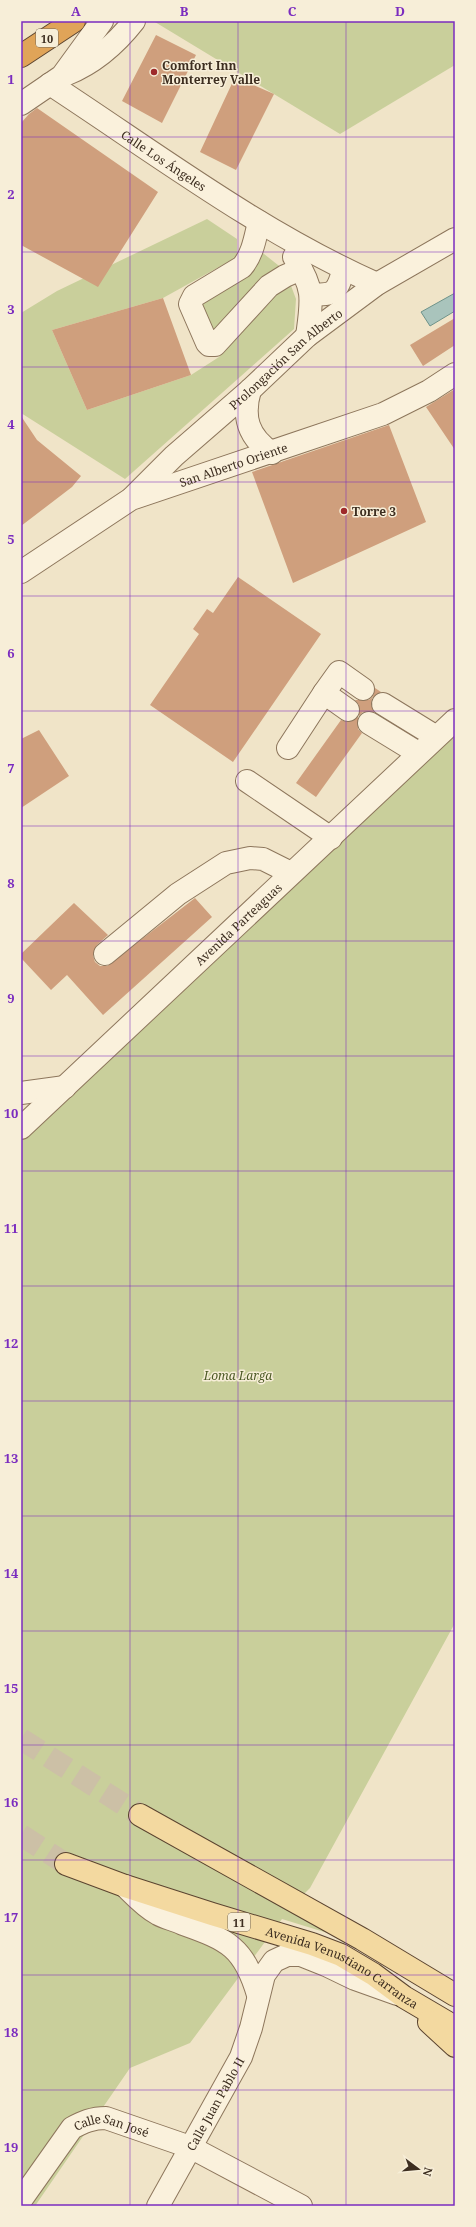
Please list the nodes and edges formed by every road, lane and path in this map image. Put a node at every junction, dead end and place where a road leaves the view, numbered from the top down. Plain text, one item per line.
1 (74, 21) edge
2 (102, 21) edge
3 (134, 21) edge
4 (21, 56) edge
5 (56, 80) junction
6 (21, 104) edge
7 (259, 222) junction
8 (279, 235) junction
9 (454, 241) edge
10 (301, 269) junction
11 (344, 269) junction
12 (377, 284) junction
13 (311, 294) junction
14 (307, 336) junction
15 (455, 374) edge
16 (250, 390) junction
17 (272, 453) junction
18 (131, 499) junction
19 (21, 572) edge
20 (363, 689) dead end
21 (324, 693) junction
22 (383, 704) dead end
23 (348, 710) dead end
24 (455, 720) edge
25 (369, 723) dead end
26 (435, 736) junction
27 (288, 748) dead end
28 (418, 753) junction
29 (247, 781) dead end
30 (331, 838) junction
31 (291, 873) junction
32 (105, 954) dead end
33 (65, 1087) junction
34 (21, 1093) edge
35 (21, 1128) edge
36 (140, 1815) tunnel mouth
37 (66, 1864) tunnel mouth
38 (125, 1886) junction
39 (421, 1976) junction
40 (455, 1986) edge
41 (258, 1995) junction
42 (455, 1995) edge
43 (404, 1997) junction
44 (455, 2027) edge
45 (455, 2046) edge
46 (190, 2147) junction
47 (21, 2200) edge
48 (158, 2206) edge
49 (300, 2206) edge

1 - 4 highway, 10
2 - 5 street
3 - 5 street
5 - 6 street
5 - 7 street, Calle Los Ángeles
7 - 8 street, Calle Los Ángeles
7 - 10 street
8 - 10 street, Calle Los Ángeles
8 - 11 street, Calle Los Ángeles
9 - 12 street, Prolongación San Alberto
10 - 13 street, Calle Los Ángeles
11 - 12 street, Calle Los Ángeles
11 - 13 street
12 - 14 street, Prolongación San Alberto
13 - 14 street, Calle Los Ángeles
14 - 16 street, Prolongación San Alberto
15 - 17 street, San Alberto Oriente
16 - 17 street
16 - 18 street, Prolongación San Alberto
17 - 18 street, San Alberto Oriente
18 - 19 street, San Alberto Oriente
20 - 21 street
21 - 23 street
21 - 27 street
22 - 26 street
24 - 26 street, Avenida Parteaguas
25 - 28 street
26 - 28 street, Avenida Parteaguas
28 - 30 street, Avenida Parteaguas
29 - 30 street
30 - 31 street, Avenida Parteaguas
31 - 32 street
31 - 33 street, Avenida Parteaguas
33 - 34 street
33 - 35 street, Avenida Parteaguas
36 - 39 main road
37 - 38 main road, Avenida Venustiano Carranza / 11
38 - 41 street
38 - 43 main road, Avenida Venustiano Carranza / 11
39 - 40 main road
39 - 42 main road
41 - 43 street, Calle Juan Pablo II
41 - 46 street, Calle Juan Pablo II
43 - 44 main road, Avenida Venustiano Carranza / 11
43 - 45 main road
46 - 47 street, Calle San José
46 - 48 street, Calle Juan Pablo II
46 - 49 street, Calle San José

